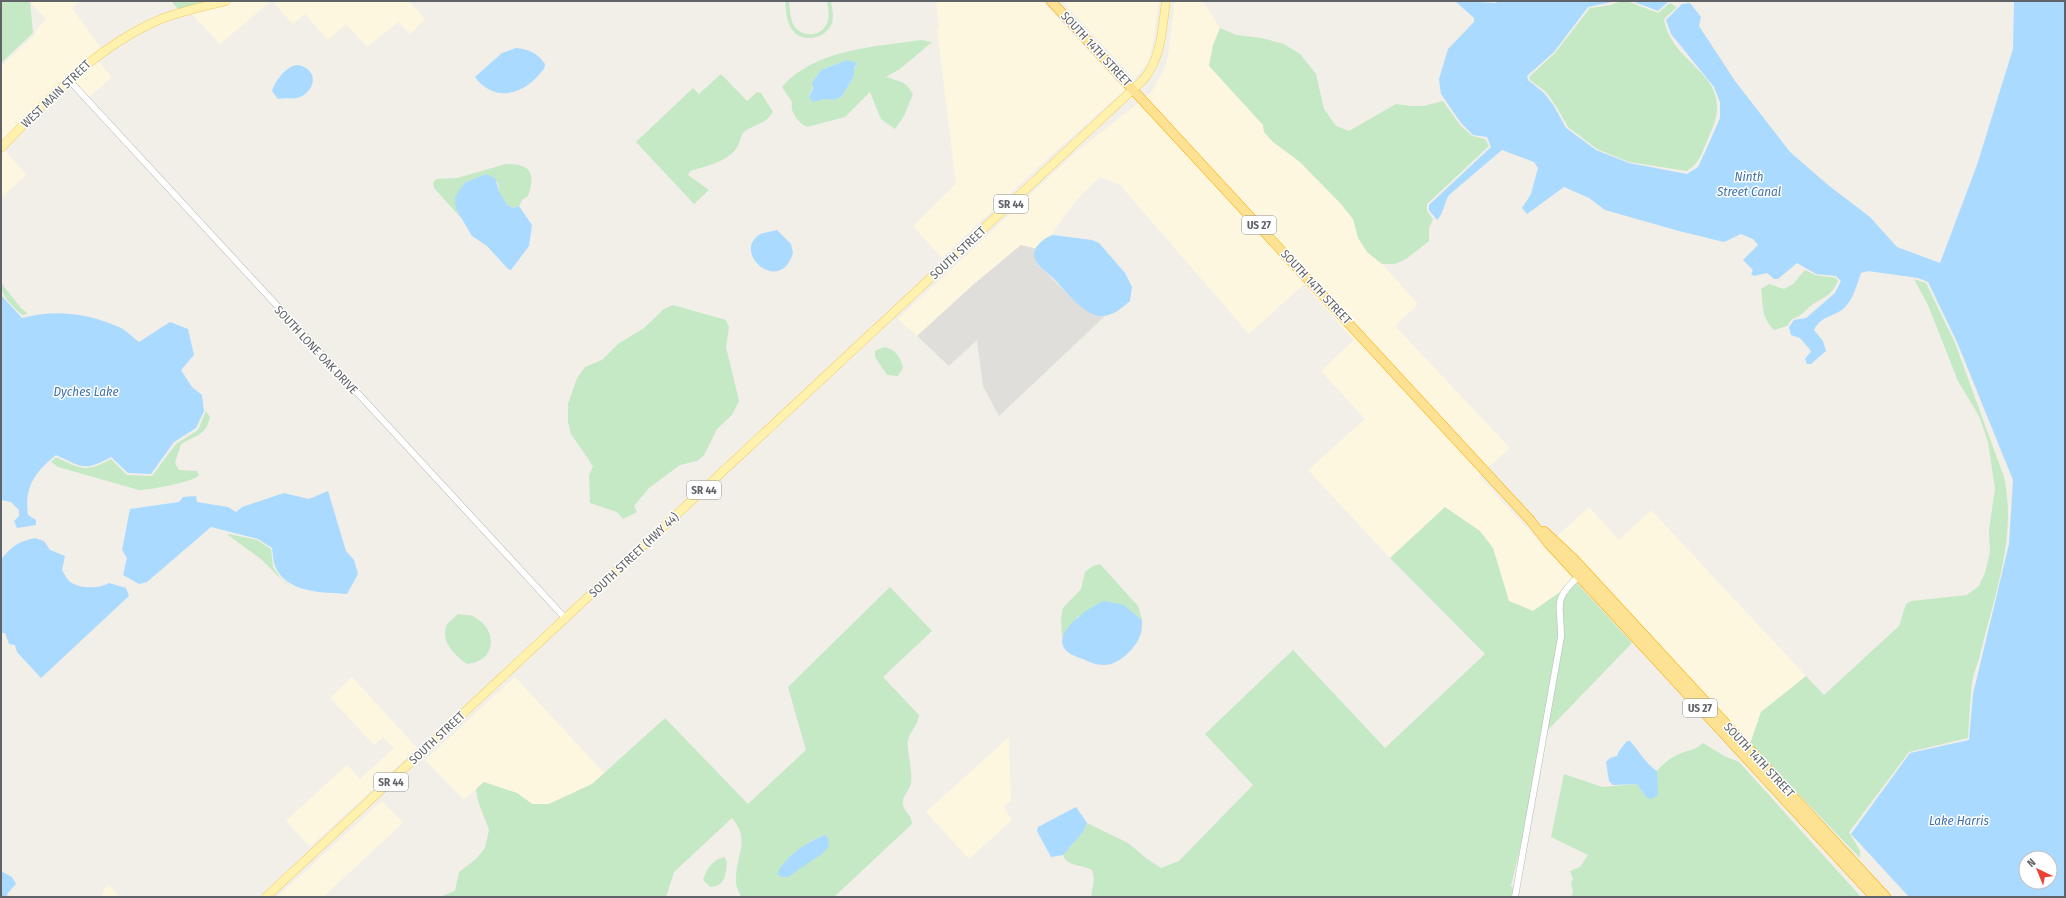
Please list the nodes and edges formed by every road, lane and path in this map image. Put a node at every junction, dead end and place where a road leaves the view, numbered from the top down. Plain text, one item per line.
1 (226, 1) edge
2 (1051, 1) edge
3 (1166, 1) edge
4 (68, 79) junction
5 (1133, 90) junction
6 (1, 148) edge
7 (888, 319) joint
8 (1582, 573) junction
9 (566, 619) junction
10 (521, 661) joint
11 (1845, 859) junction
12 (266, 897) edge
13 (1515, 897) edge
14 (1874, 897) edge
15 (1886, 897) edge

1 - 4 main road, WEST MAIN STREET
2 - 5 highway, SOUTH 14TH STREET / US 27
3 - 5 main road, SR 44
4 - 6 main road, WEST MAIN STREET
4 - 9 street, SOUTH LONE OAK DRIVE
5 - 7 main road, SOUTH STREET / SR 44
5 - 8 highway, SOUTH 14TH STREET / US 27
7 - 9 main road, SOUTH STREET (HWY 44) / SR 44
8 - 11 highway, SOUTH 14TH STREET / US 27
8 - 13 street
9 - 10 main road, SOUTH STREET (HWY 44) / SR 44
10 - 12 main road, SOUTH STREET / SR 44
11 - 14 highway, SOUTH 14TH STREET / US 27
11 - 15 highway, SOUTH 14TH STREET / US 27

